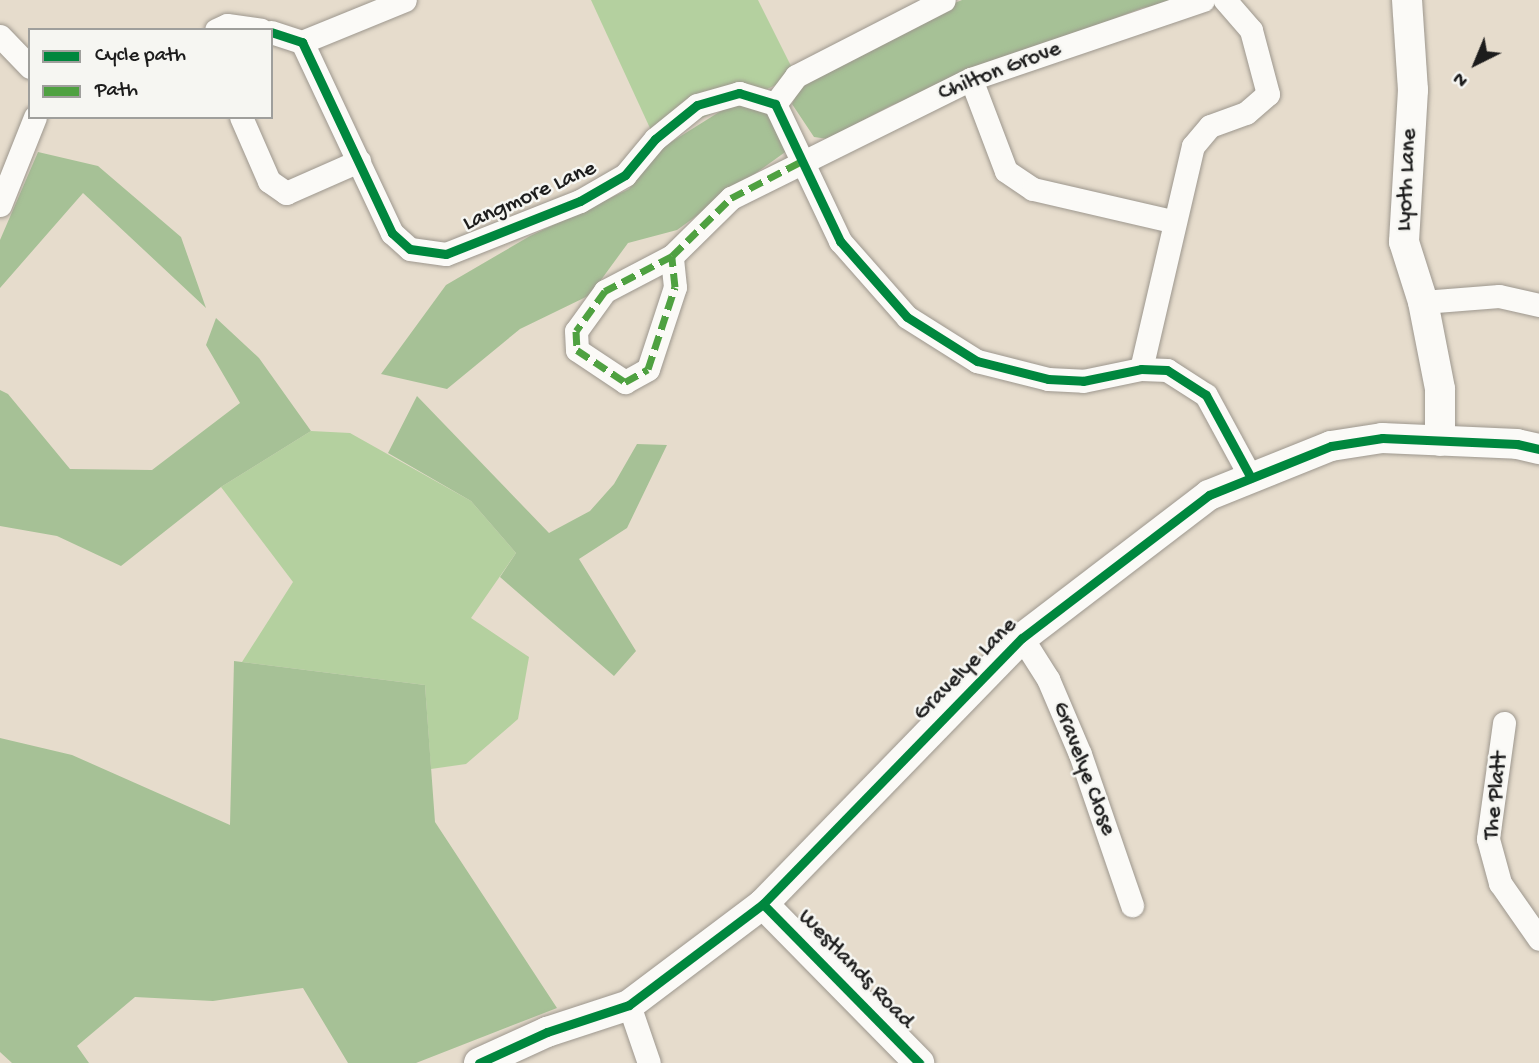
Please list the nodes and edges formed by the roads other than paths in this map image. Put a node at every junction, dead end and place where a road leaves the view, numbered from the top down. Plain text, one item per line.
1 (405, 0) edge
2 (944, 0) edge
3 (1202, 0) edge
4 (1225, 0) edge
5 (1407, 0) edge
6 (273, 33) edge
7 (0, 36) edge
8 (302, 42) junction
9 (28, 65) edge
10 (971, 79) junction
11 (775, 104) junction
12 (34, 119) edge
13 (242, 119) edge
14 (804, 160) junction
15 (359, 161) junction
16 (0, 205) edge
17 (1172, 221) junction
18 (672, 256) junction
19 (1423, 302) junction
20 (1539, 305) edge
21 (1141, 369) junction
22 (1440, 441) junction
23 (1539, 449) edge
24 (1251, 478) junction
25 (1022, 638) junction
26 (1504, 723) dead end
27 (763, 904) junction
28 (1132, 905) dead end
29 (1539, 939) edge
30 (629, 1005) junction
31 (479, 1063) edge
32 (649, 1063) edge
33 (919, 1063) edge

1 - 8 street
2 - 11 street
3 - 10 street, Chilton Grove
4 - 17 street
5 - 19 street, Lyoth Lane
6 - 8 street
7 - 9 street
8 - 15 street, Langmore Lane
10 - 14 street, Chilton Grove
10 - 17 street
11 - 14 street
11 - 15 street, Langmore Lane
12 - 16 street
13 - 15 street
14 - 18 street, Chilton Grove
14 - 21 street
17 - 21 street
18 - 18 street, Chilton Grove
19 - 20 street
19 - 22 street, Lyoth Lane
21 - 24 street
22 - 23 street, Gravelye Lane
22 - 24 street, Gravelye Lane
24 - 25 street, Gravelye Lane
25 - 27 street, Gravelye Lane
25 - 28 street, Gravelye Close
26 - 29 street, The Platt
27 - 30 street, Gravelye Lane
27 - 33 street, Westlands Road
30 - 31 street, Gravelye Lane
30 - 32 street

